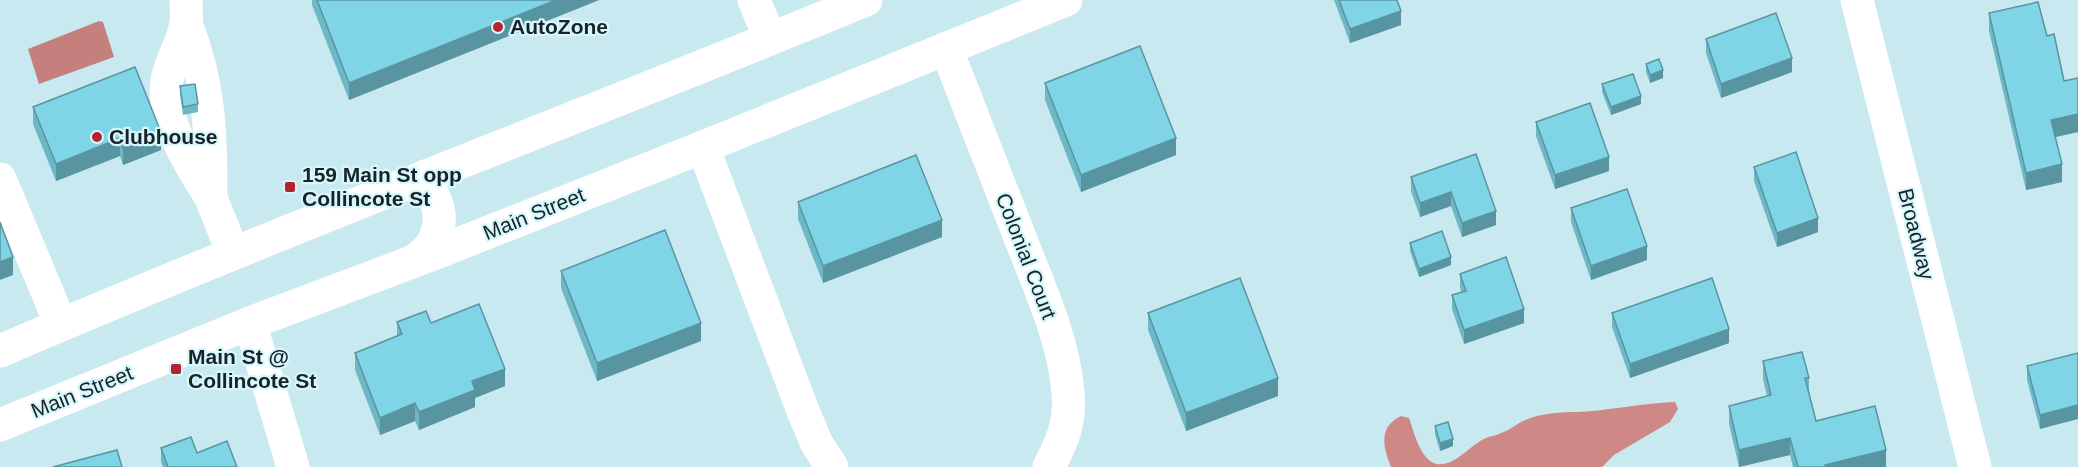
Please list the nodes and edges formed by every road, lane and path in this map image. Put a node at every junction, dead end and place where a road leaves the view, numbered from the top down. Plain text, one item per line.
1 (754, 0) edge
2 (866, 0) edge
3 (1066, 0) edge
4 (1857, 0) edge
5 (186, 12) edge
6 (770, 39) junction
7 (946, 48) junction
8 (704, 147) junction
9 (425, 176) junction
10 (0, 179) edge
11 (233, 254) junction
12 (406, 264) junction
13 (250, 323) junction
14 (61, 325) junction
15 (0, 351) edge
16 (0, 425) edge
17 (292, 467) edge
18 (832, 467) edge
19 (1049, 467) edge
20 (1976, 467) edge

1 - 6 main road
2 - 6 main road
3 - 7 main road, Main Street
4 - 20 main road, Broadway
5 - 11 main road
6 - 9 main road
7 - 8 main road, Main Street
7 - 19 main road, Colonial Court
8 - 12 main road, Main Street
8 - 18 main road
9 - 11 main road
9 - 12 main road
10 - 14 main road
11 - 14 main road
12 - 13 main road, Main Street
13 - 16 main road, Main Street
13 - 17 main road
14 - 15 main road

